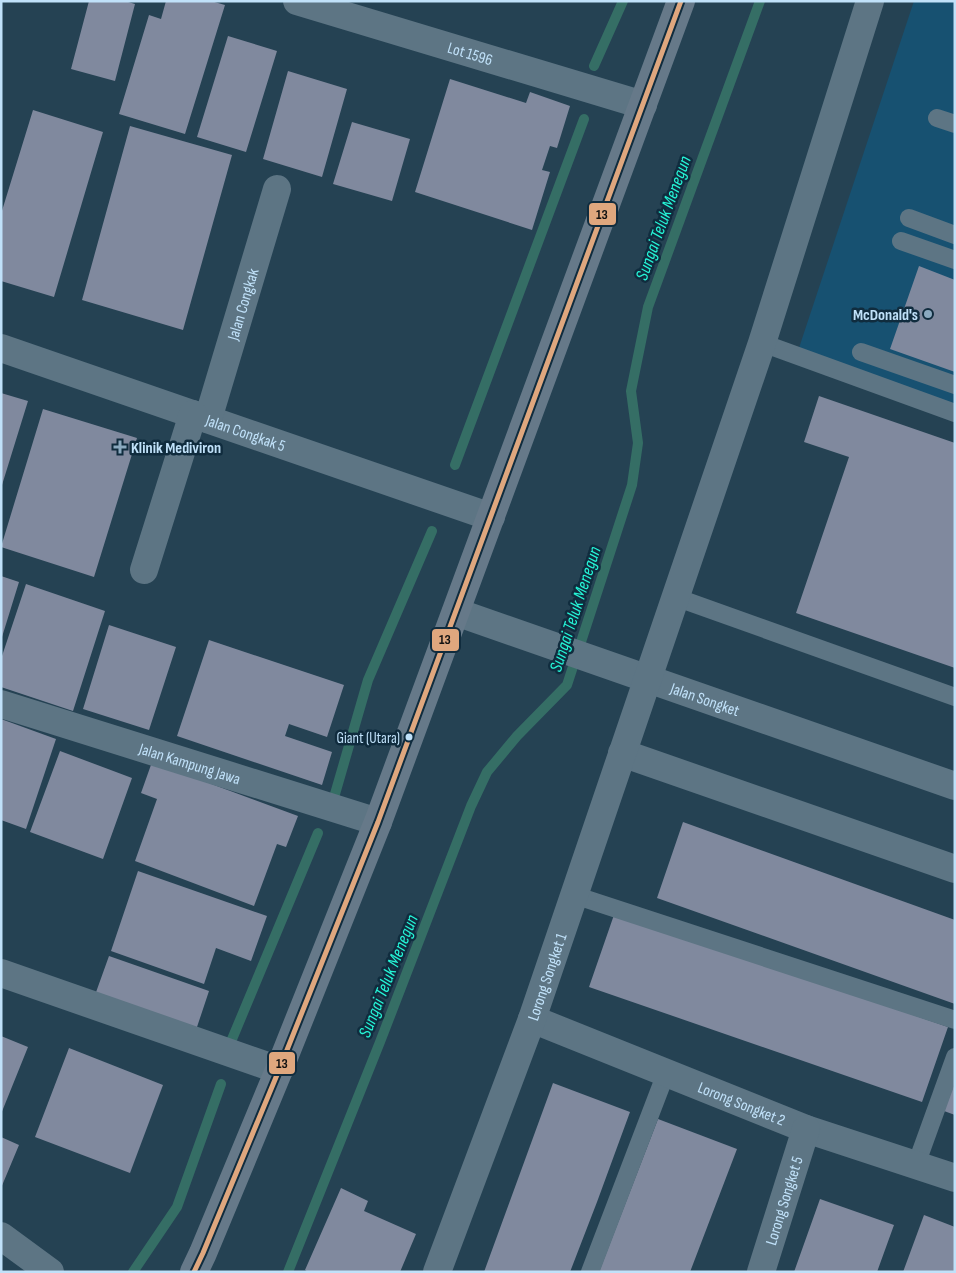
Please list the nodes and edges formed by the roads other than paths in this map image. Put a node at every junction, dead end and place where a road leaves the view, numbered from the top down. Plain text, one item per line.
1 (297, 1) edge
2 (682, 1) edge
3 (870, 1) edge
4 (643, 105) junction
5 (937, 118) dead end
6 (955, 124) edge
7 (277, 189) dead end
8 (909, 218) dead end
9 (955, 235) edge
10 (901, 240) dead end
11 (955, 260) edge
12 (762, 343) junction
13 (1, 348) edge
14 (861, 352) dead end
15 (955, 385) edge
16 (955, 413) edge
17 (200, 416) junction
18 (491, 517) junction
19 (144, 570) dead end
20 (675, 597) junction
21 (456, 612) junction
22 (648, 679) junction
23 (955, 697) edge
24 (1, 704) edge
25 (622, 753) junction
26 (955, 786) edge
27 (378, 822) junction
28 (955, 869) edge
29 (574, 895) junction
30 (1, 973) edge
31 (532, 1019) junction
32 (955, 1020) edge
33 (955, 1057) edge
34 (279, 1070) junction
35 (666, 1072) junction
36 (806, 1129) junction
37 (916, 1165) junction
38 (955, 1178) edge
39 (1, 1236) edge
40 (50, 1272) edge
41 (194, 1272) edge
42 (437, 1272) edge
43 (590, 1272) edge
44 (760, 1272) edge

1 - 4 street, Lot 1596
2 - 4 main road
3 - 12 street, Lorong Songket 1
4 - 18 main road
5 - 6 lane
7 - 17 street, Jalan Congkak
8 - 9 lane
10 - 11 lane
12 - 16 lane
12 - 20 street, Lorong Songket 1
13 - 17 street, Jalan Congkak 5
14 - 15 lane
17 - 18 street, Jalan Congkak 5
17 - 19 street, Jalan Congkak
18 - 21 main road
20 - 22 street, Lorong Songket 1
20 - 23 lane
21 - 22 street, Jalan Songket
21 - 27 main road
22 - 25 street, Lorong Songket 1
22 - 26 street, Jalan Songket
24 - 27 street, Jalan Kampung Jawa
25 - 28 street
25 - 29 street, Lorong Songket 1
27 - 34 main road
29 - 31 street, Lorong Songket 1
29 - 32 lane
30 - 34 street
31 - 35 street, Lorong Songket 2
31 - 42 street, Lorong Songket 1
33 - 37 lane
34 - 41 main road
35 - 36 street, Lorong Songket 2
35 - 43 lane
36 - 37 street, Lorong Songket 2
36 - 44 street, Lorong Songket 5
37 - 38 street, Lorong Songket 2
39 - 40 street

